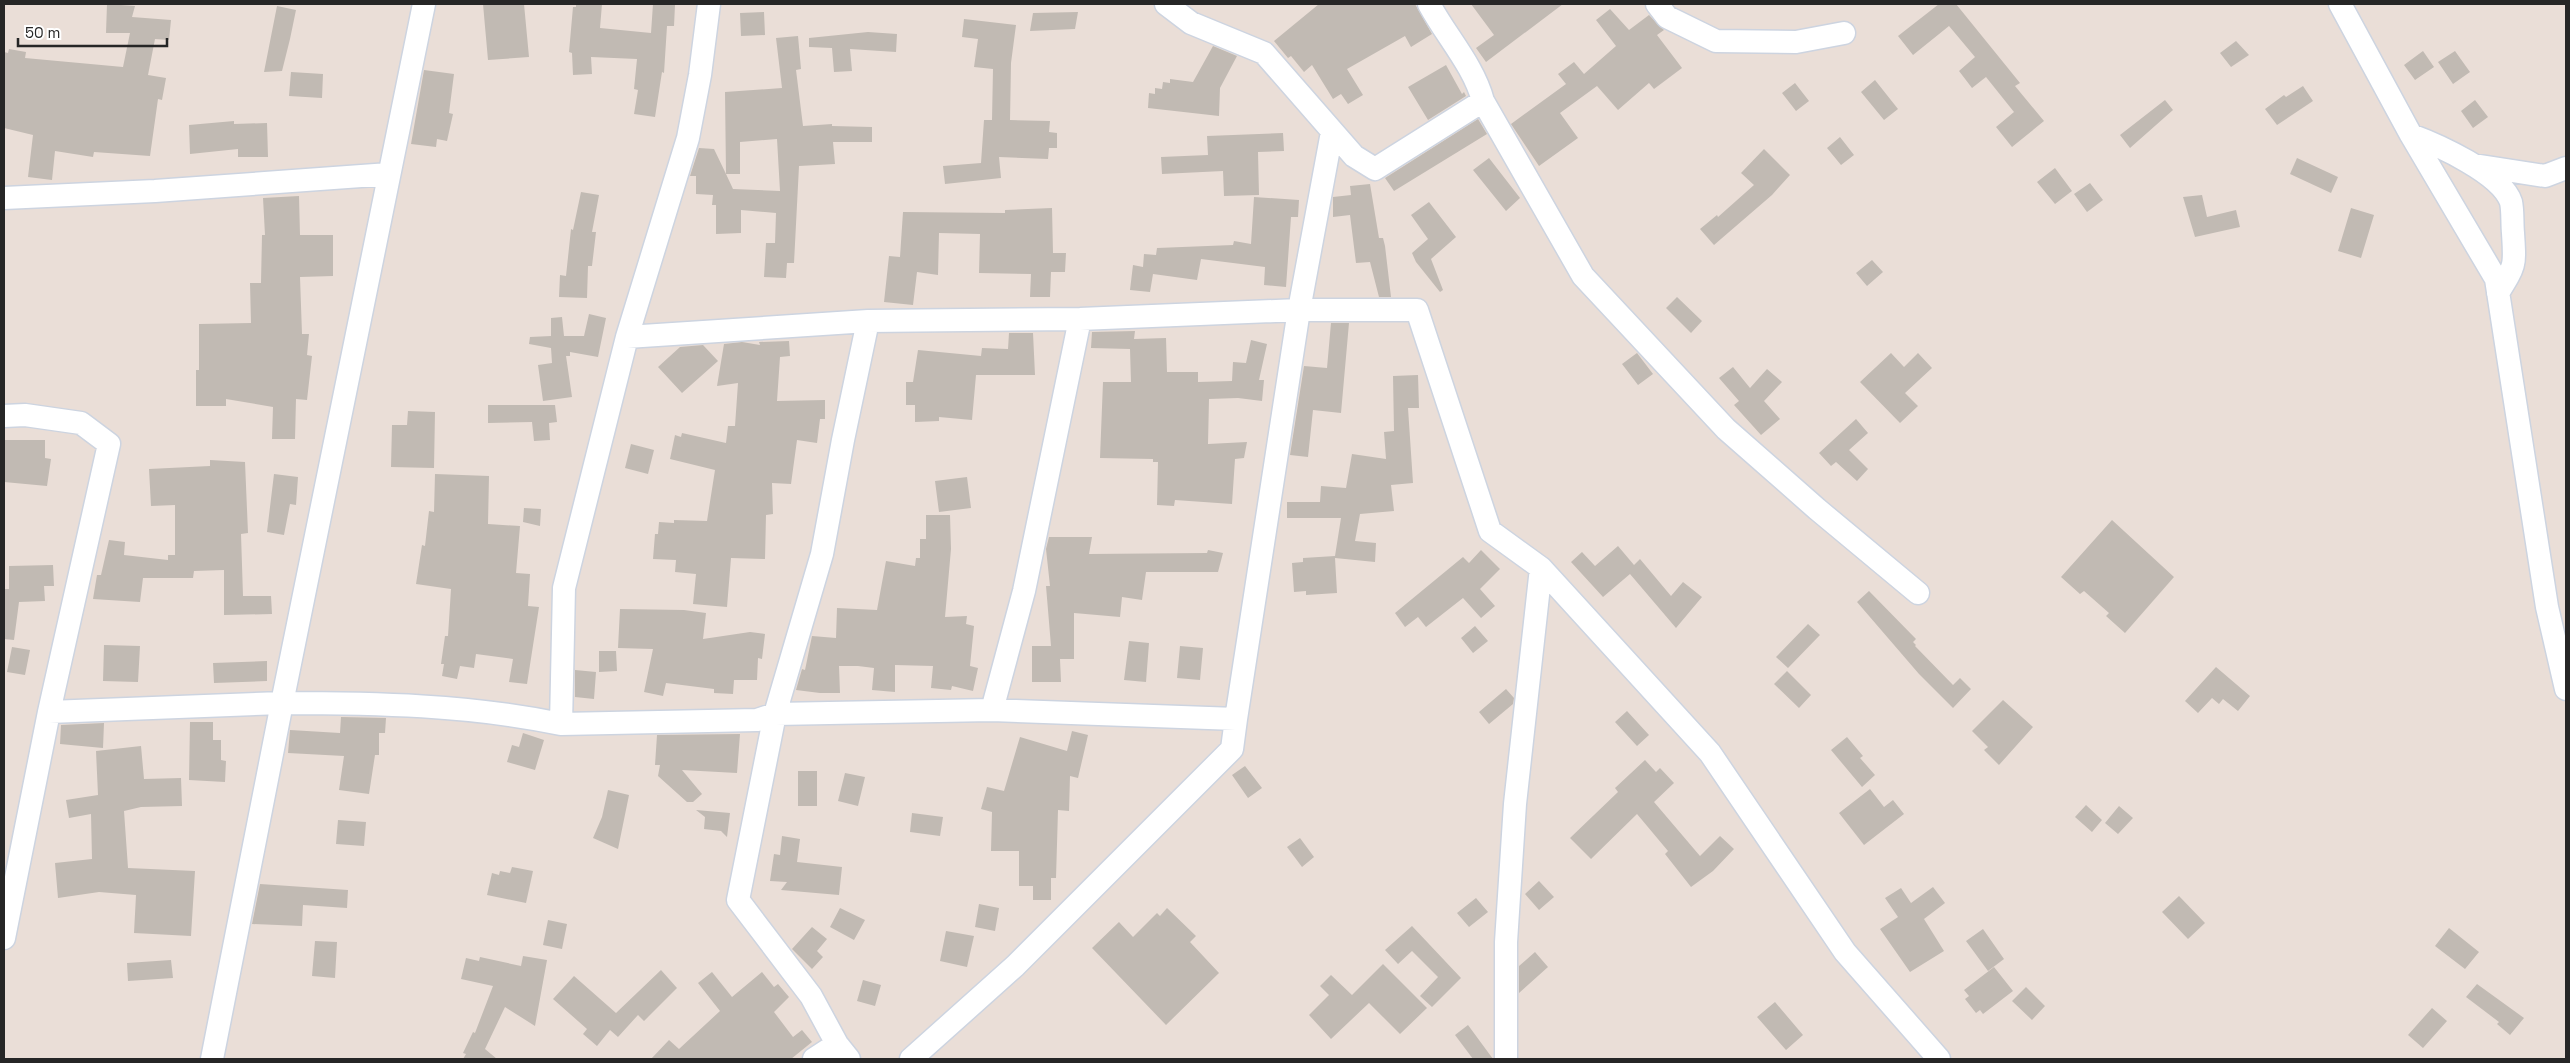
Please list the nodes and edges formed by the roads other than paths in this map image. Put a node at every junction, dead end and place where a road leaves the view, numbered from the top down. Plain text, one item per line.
1 (424, 4) edge
2 (708, 4) edge
3 (1166, 4) edge
4 (1429, 4) edge
5 (1657, 4) edge
6 (2340, 4) edge
7 (1844, 34) dead end
8 (1483, 101) junction
9 (1332, 132) junction
10 (2411, 135) junction
11 (2473, 165) junction
12 (2566, 168) edge
13 (389, 174) junction
14 (4, 198) edge
15 (2498, 293) junction
16 (1299, 310) junction
17 (1080, 319) junction
18 (868, 321) junction
19 (627, 337) junction
20 (4, 416) edge
21 (1541, 568) junction
22 (1918, 593) dead end
23 (2566, 689) edge
24 (282, 703) junction
25 (992, 710) junction
26 (49, 712) junction
27 (774, 714) junction
28 (1236, 719) junction
29 (561, 724) junction
30 (4, 938) edge
31 (843, 1051) edge
32 (212, 1059) edge
33 (814, 1059) edge
34 (910, 1059) edge
35 (1506, 1059) edge
36 (1939, 1059) edge

1 - 13 street
2 - 19 street
3 - 9 street
4 - 8 street
5 - 7 street
6 - 10 street
8 - 9 street
8 - 22 street
9 - 16 street
10 - 11 street
10 - 15 street
11 - 12 street
11 - 15 street
13 - 14 street
13 - 24 street
15 - 23 street
16 - 17 street
16 - 21 street
16 - 28 street
17 - 18 street
17 - 25 street
18 - 19 street
18 - 27 street
19 - 29 street
20 - 26 street
21 - 35 street
21 - 36 street
24 - 26 street
24 - 29 street
24 - 32 street
25 - 27 street
25 - 28 street
26 - 30 street
27 - 29 street
27 - 31 street
28 - 34 street
31 - 33 street

